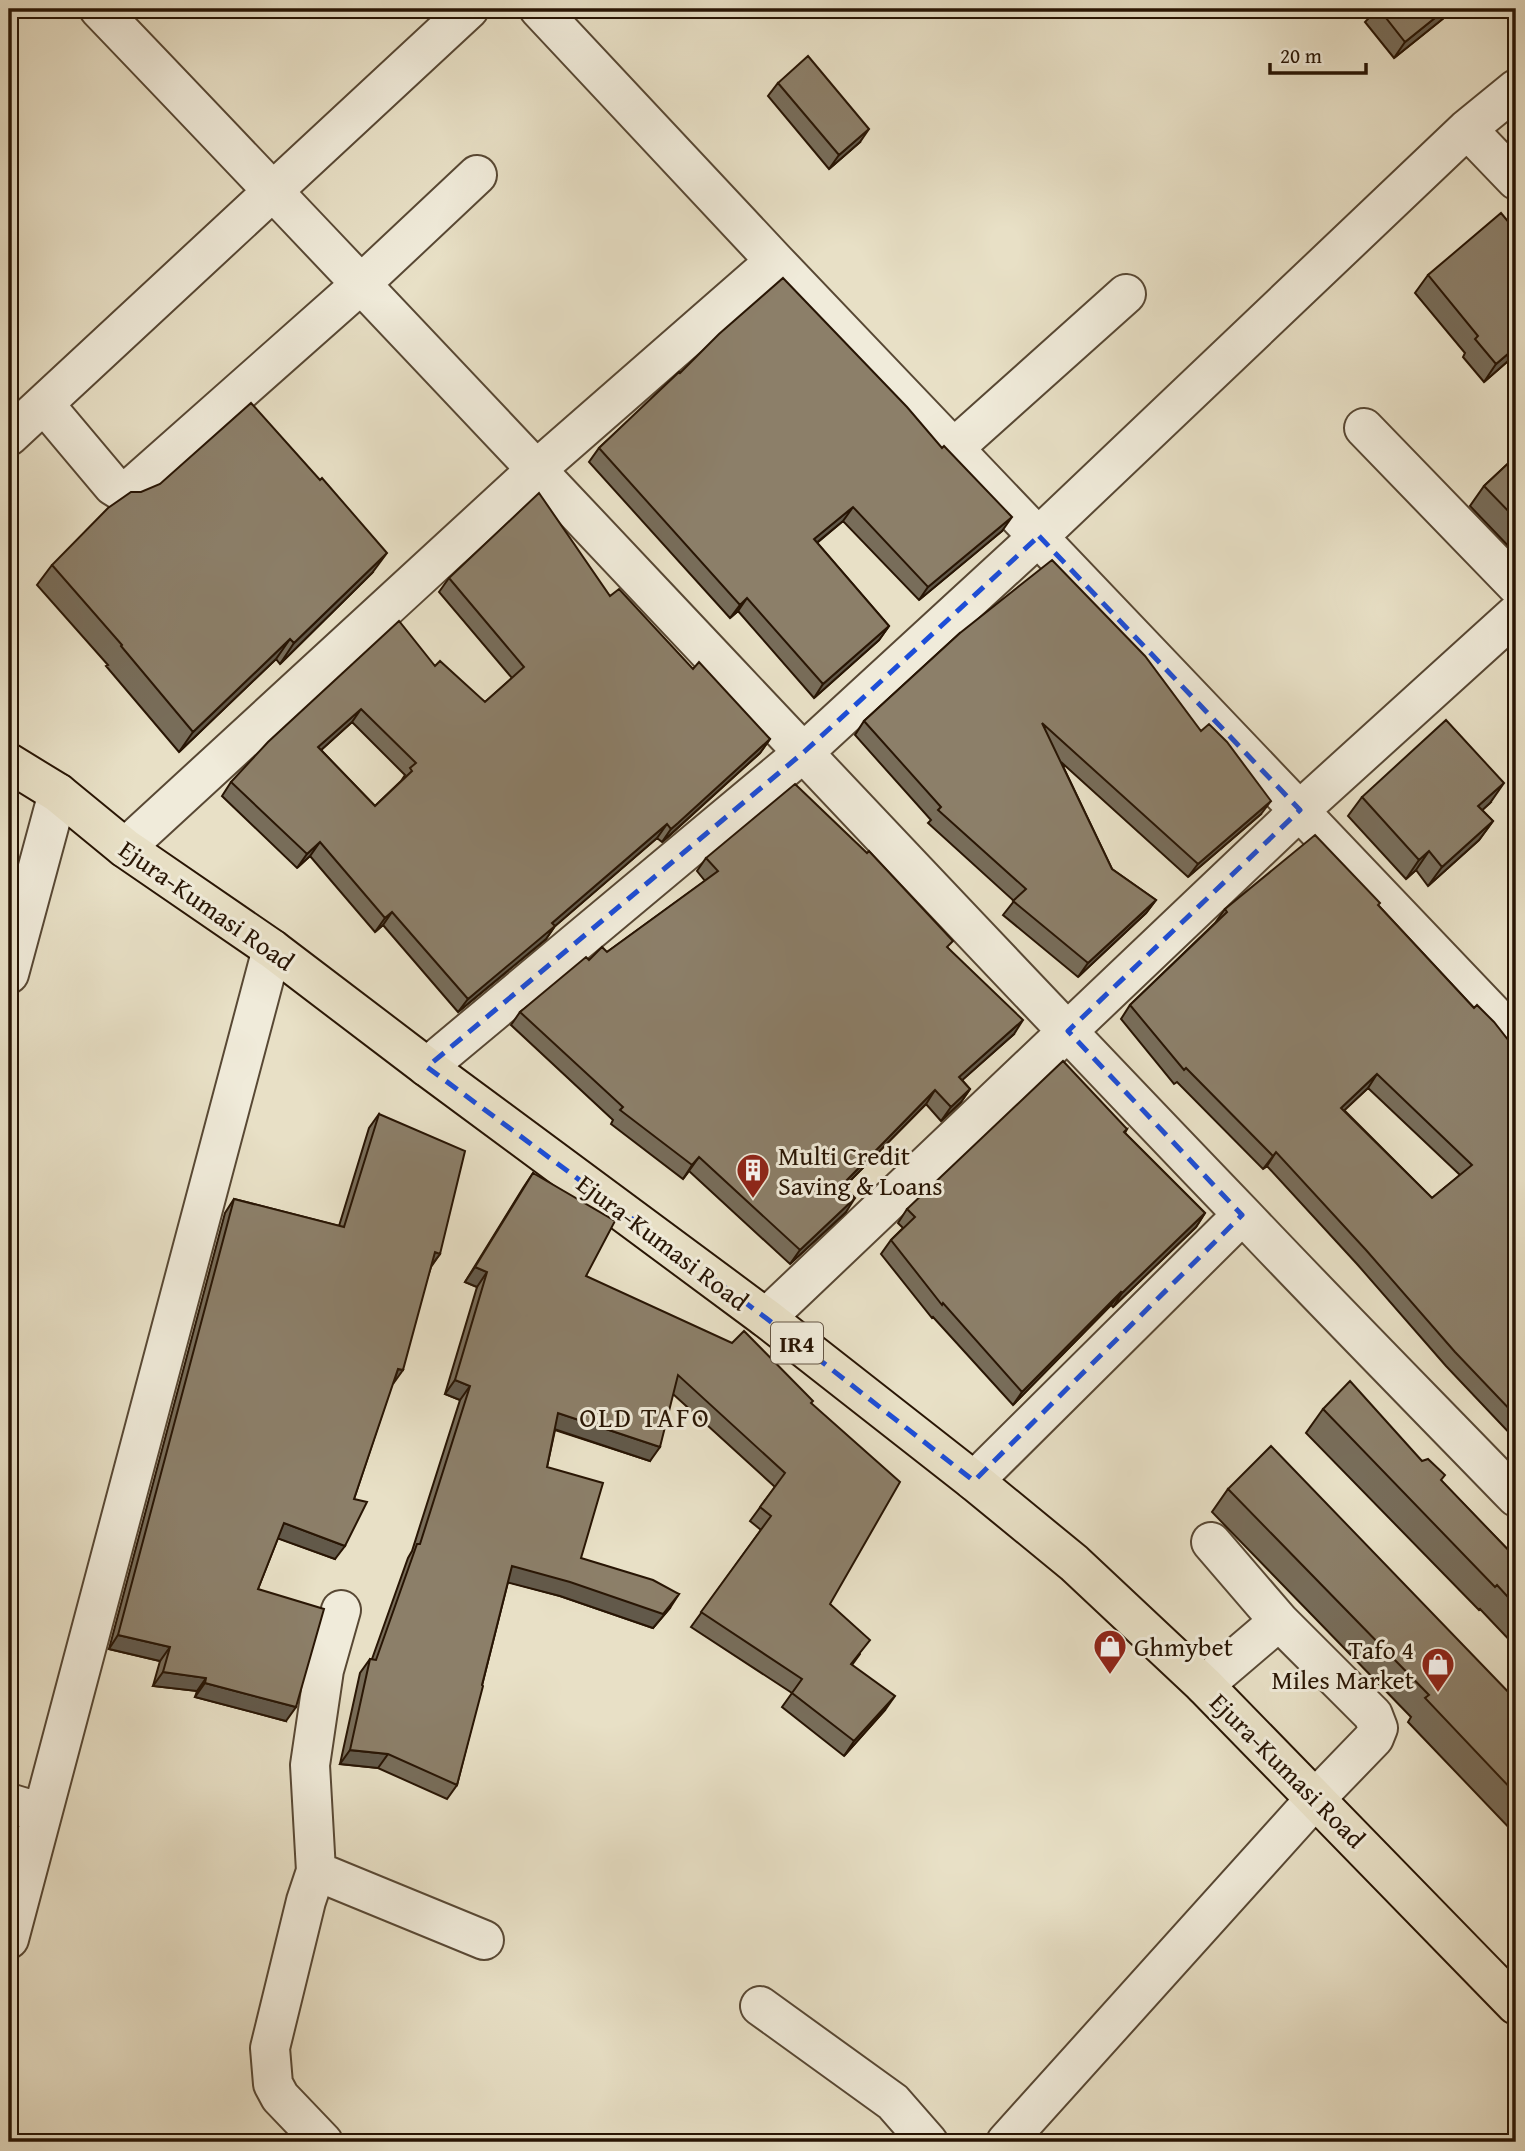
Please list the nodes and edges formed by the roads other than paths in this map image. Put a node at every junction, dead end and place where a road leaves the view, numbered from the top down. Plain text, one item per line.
1 (99, 9) edge
2 (469, 9) edge
3 (539, 9) edge
4 (1516, 89) edge
5 (1467, 129) junction
6 (477, 175) dead end
7 (1516, 180) edge
8 (274, 191) junction
9 (775, 261) junction
10 (360, 285) junction
11 (1126, 294) dead end
12 (44, 404) junction
13 (1364, 428) dead end
14 (9, 436) edge
15 (954, 449) junction
16 (537, 469) junction
17 (1039, 536) junction
18 (1516, 585) edge
19 (1516, 614) edge
20 (804, 752) junction
21 (9, 763) edge
22 (58, 793) junction
23 (1300, 810) junction
24 (125, 848) junction
25 (272, 949) junction
26 (10, 965) edge
27 (1068, 1031) junction
28 (1516, 1038) edge
29 (427, 1067) junction
30 (1242, 1215) junction
31 (766, 1318) junction
32 (974, 1481) junction
33 (1516, 1497) edge
34 (1211, 1542) dead end
35 (341, 1610) dead end
36 (1279, 1621) junction
37 (1204, 1685) junction
38 (1316, 1798) junction
39 (25, 1808) edge
40 (316, 1871) junction
41 (9, 1939) edge
42 (484, 1940) dead end
43 (760, 2006) dead end
44 (1516, 2006) edge
45 (323, 2142) edge
46 (928, 2142) edge
47 (1006, 2142) edge

1 - 8 street
2 - 8 street
3 - 9 street
4 - 5 street
5 - 7 street
5 - 17 street
6 - 10 street
8 - 10 street
8 - 12 street
9 - 15 street
9 - 16 street
10 - 12 street
10 - 16 street
11 - 15 street
12 - 14 street
13 - 18 street
15 - 17 street
16 - 20 street
16 - 24 street
17 - 20 street
17 - 23 street
19 - 23 street
20 - 27 street
20 - 29 street
21 - 22 main road, Ejura-Kumasi Road / IR4
22 - 24 main road, Ejura-Kumasi Road / IR4
22 - 26 street
23 - 27 street
23 - 28 street
24 - 25 main road, Ejura-Kumasi Road / IR4
25 - 29 main road, Ejura-Kumasi Road / IR4
25 - 39 street
27 - 30 street
27 - 31 street
29 - 31 main road, Ejura-Kumasi Road / IR4
30 - 32 street
30 - 33 street
31 - 32 main road, Ejura-Kumasi Road / IR4
32 - 37 main road, Ejura-Kumasi Road / IR4
34 - 36 street
35 - 40 street
36 - 37 street
36 - 38 street
37 - 38 main road, Ejura-Kumasi Road / IR4
38 - 44 main road, Ejura-Kumasi Road / IR4
38 - 47 street
39 - 41 street
40 - 42 street
40 - 45 street
43 - 46 street

